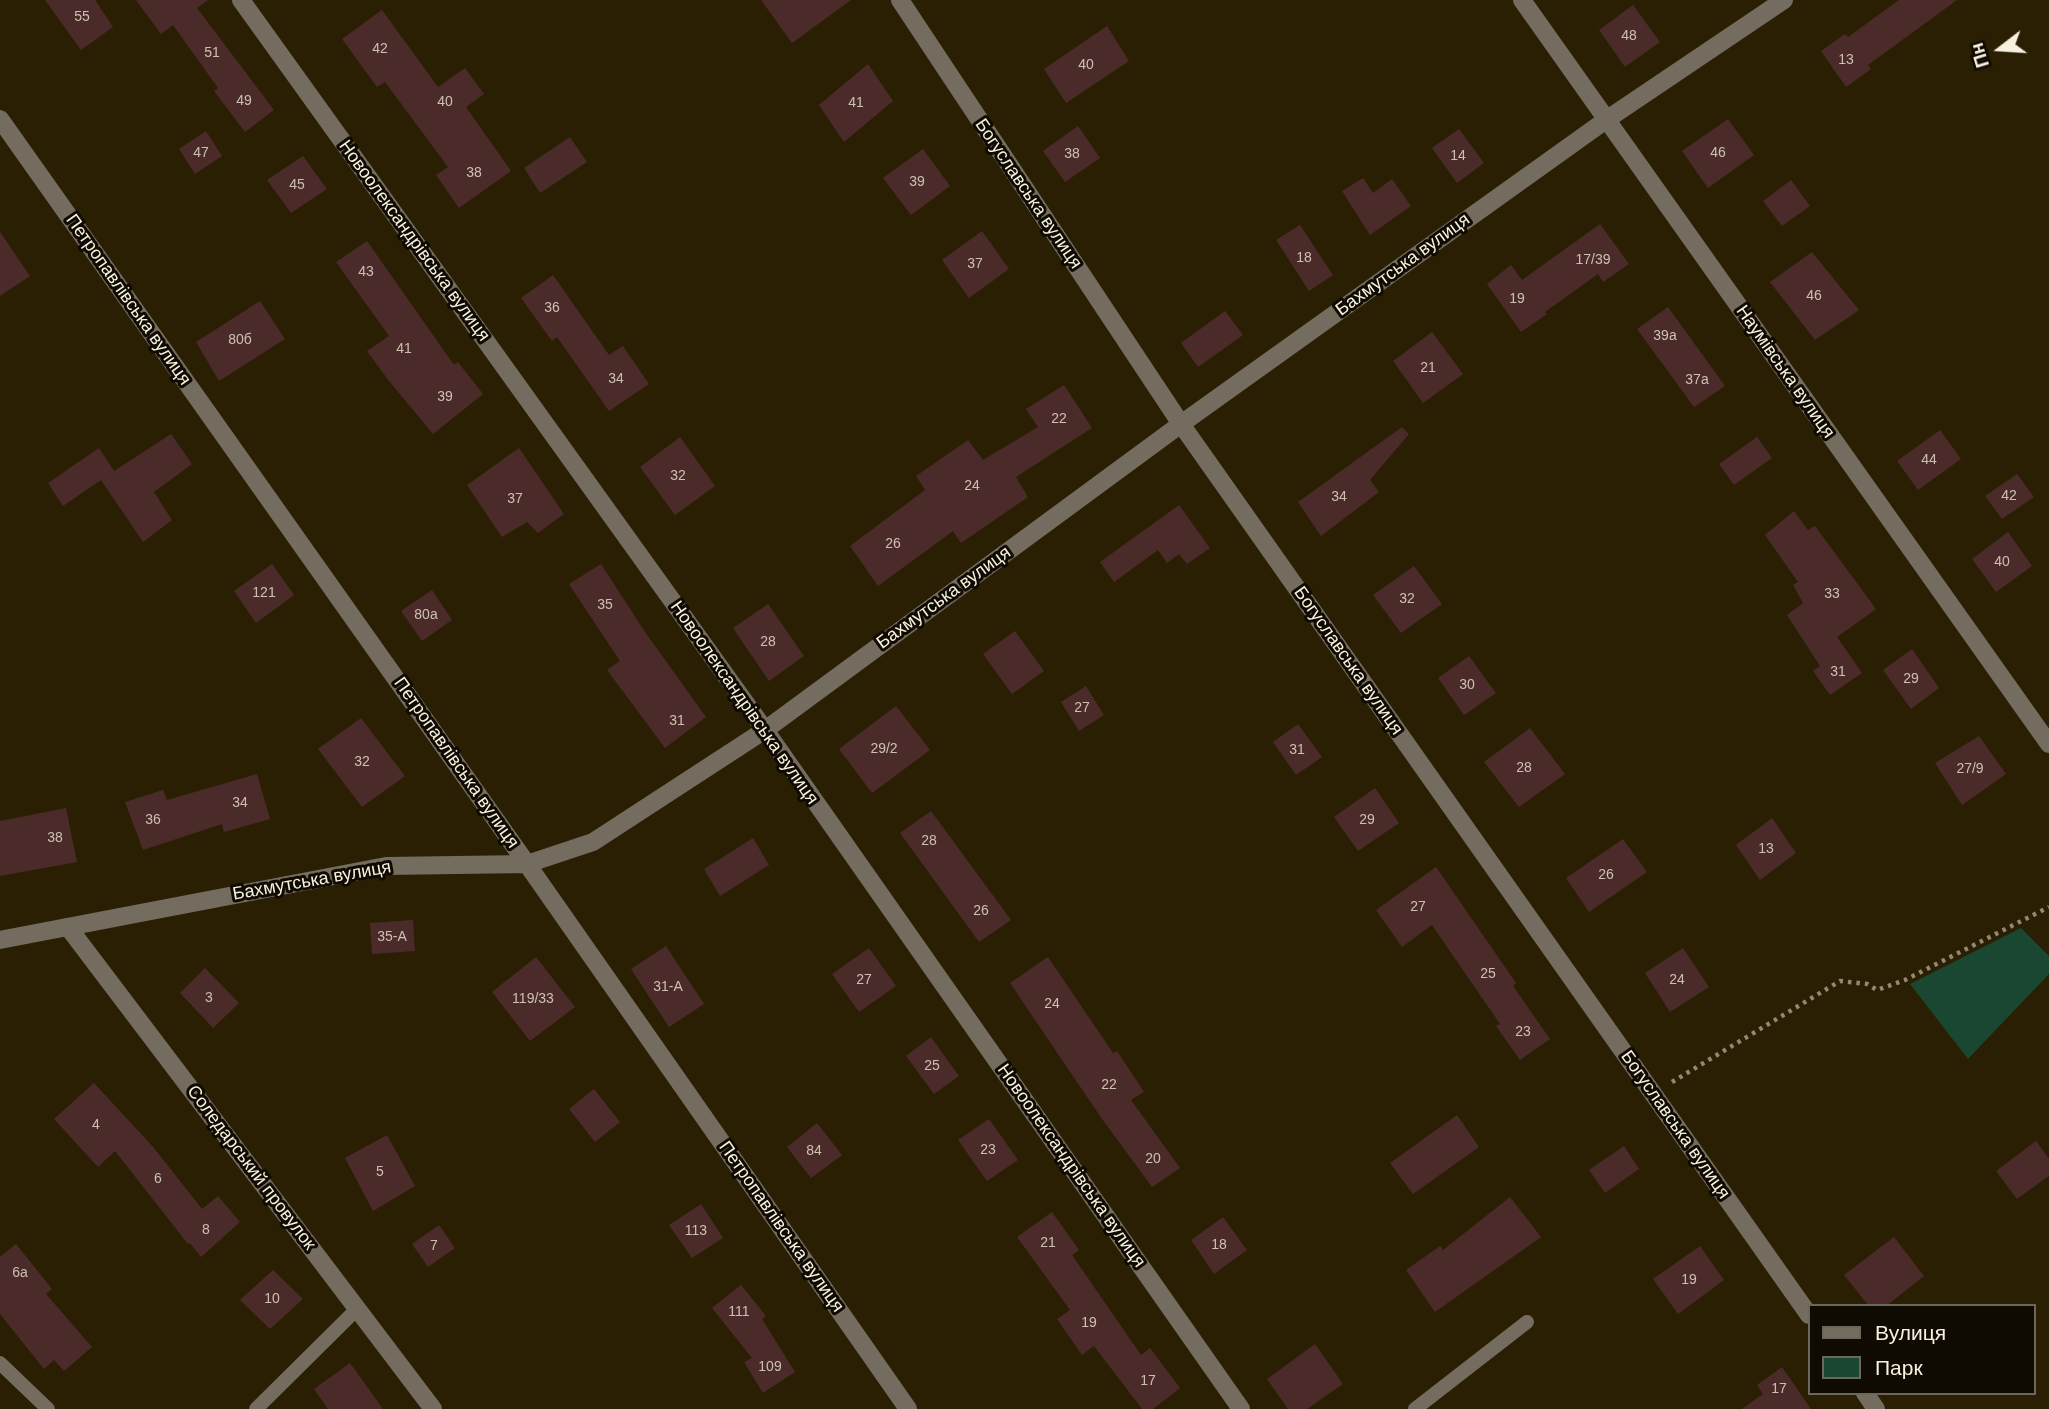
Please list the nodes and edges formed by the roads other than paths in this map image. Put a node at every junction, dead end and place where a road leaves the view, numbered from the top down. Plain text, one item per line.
1 (241, 0) edge
2 (900, 0) edge
3 (1522, 0) edge
4 (1784, 0) edge
5 (0, 119) edge
6 (1606, 120) junction
7 (1181, 424) junction
8 (765, 730) junction
9 (2049, 744) edge
10 (527, 864) junction
11 (68, 927) junction
12 (0, 940) edge
13 (358, 1309) junction
14 (1808, 1314) edge
15 (1527, 1322) dead end
16 (0, 1363) edge
17 (48, 1409) edge
18 (256, 1409) edge
19 (433, 1409) edge
20 (908, 1409) edge
21 (1241, 1409) edge
22 (1415, 1409) edge

1 - 8 street, Новоолександрівська вулиця
2 - 7 street, Богуславська вулиця
3 - 6 street, Наумівська вулиця
4 - 6 street, Бахмутська вулиця
5 - 10 street, Петропавлівська вулиця
6 - 7 street, Бахмутська вулиця
6 - 9 street, Наумівська вулиця
7 - 8 street, Бахмутська вулиця
7 - 14 street, Богуславська вулиця
8 - 10 street, Бахмутська вулиця
8 - 21 street, Новоолександрівська вулиця
10 - 11 street, Бахмутська вулиця
10 - 20 street, Петропавлівська вулиця
11 - 12 street, Бахмутська вулиця
11 - 13 street, Соледарський провулок
13 - 18 lane
13 - 19 street, Соледарський провулок
15 - 22 lane
16 - 17 lane

